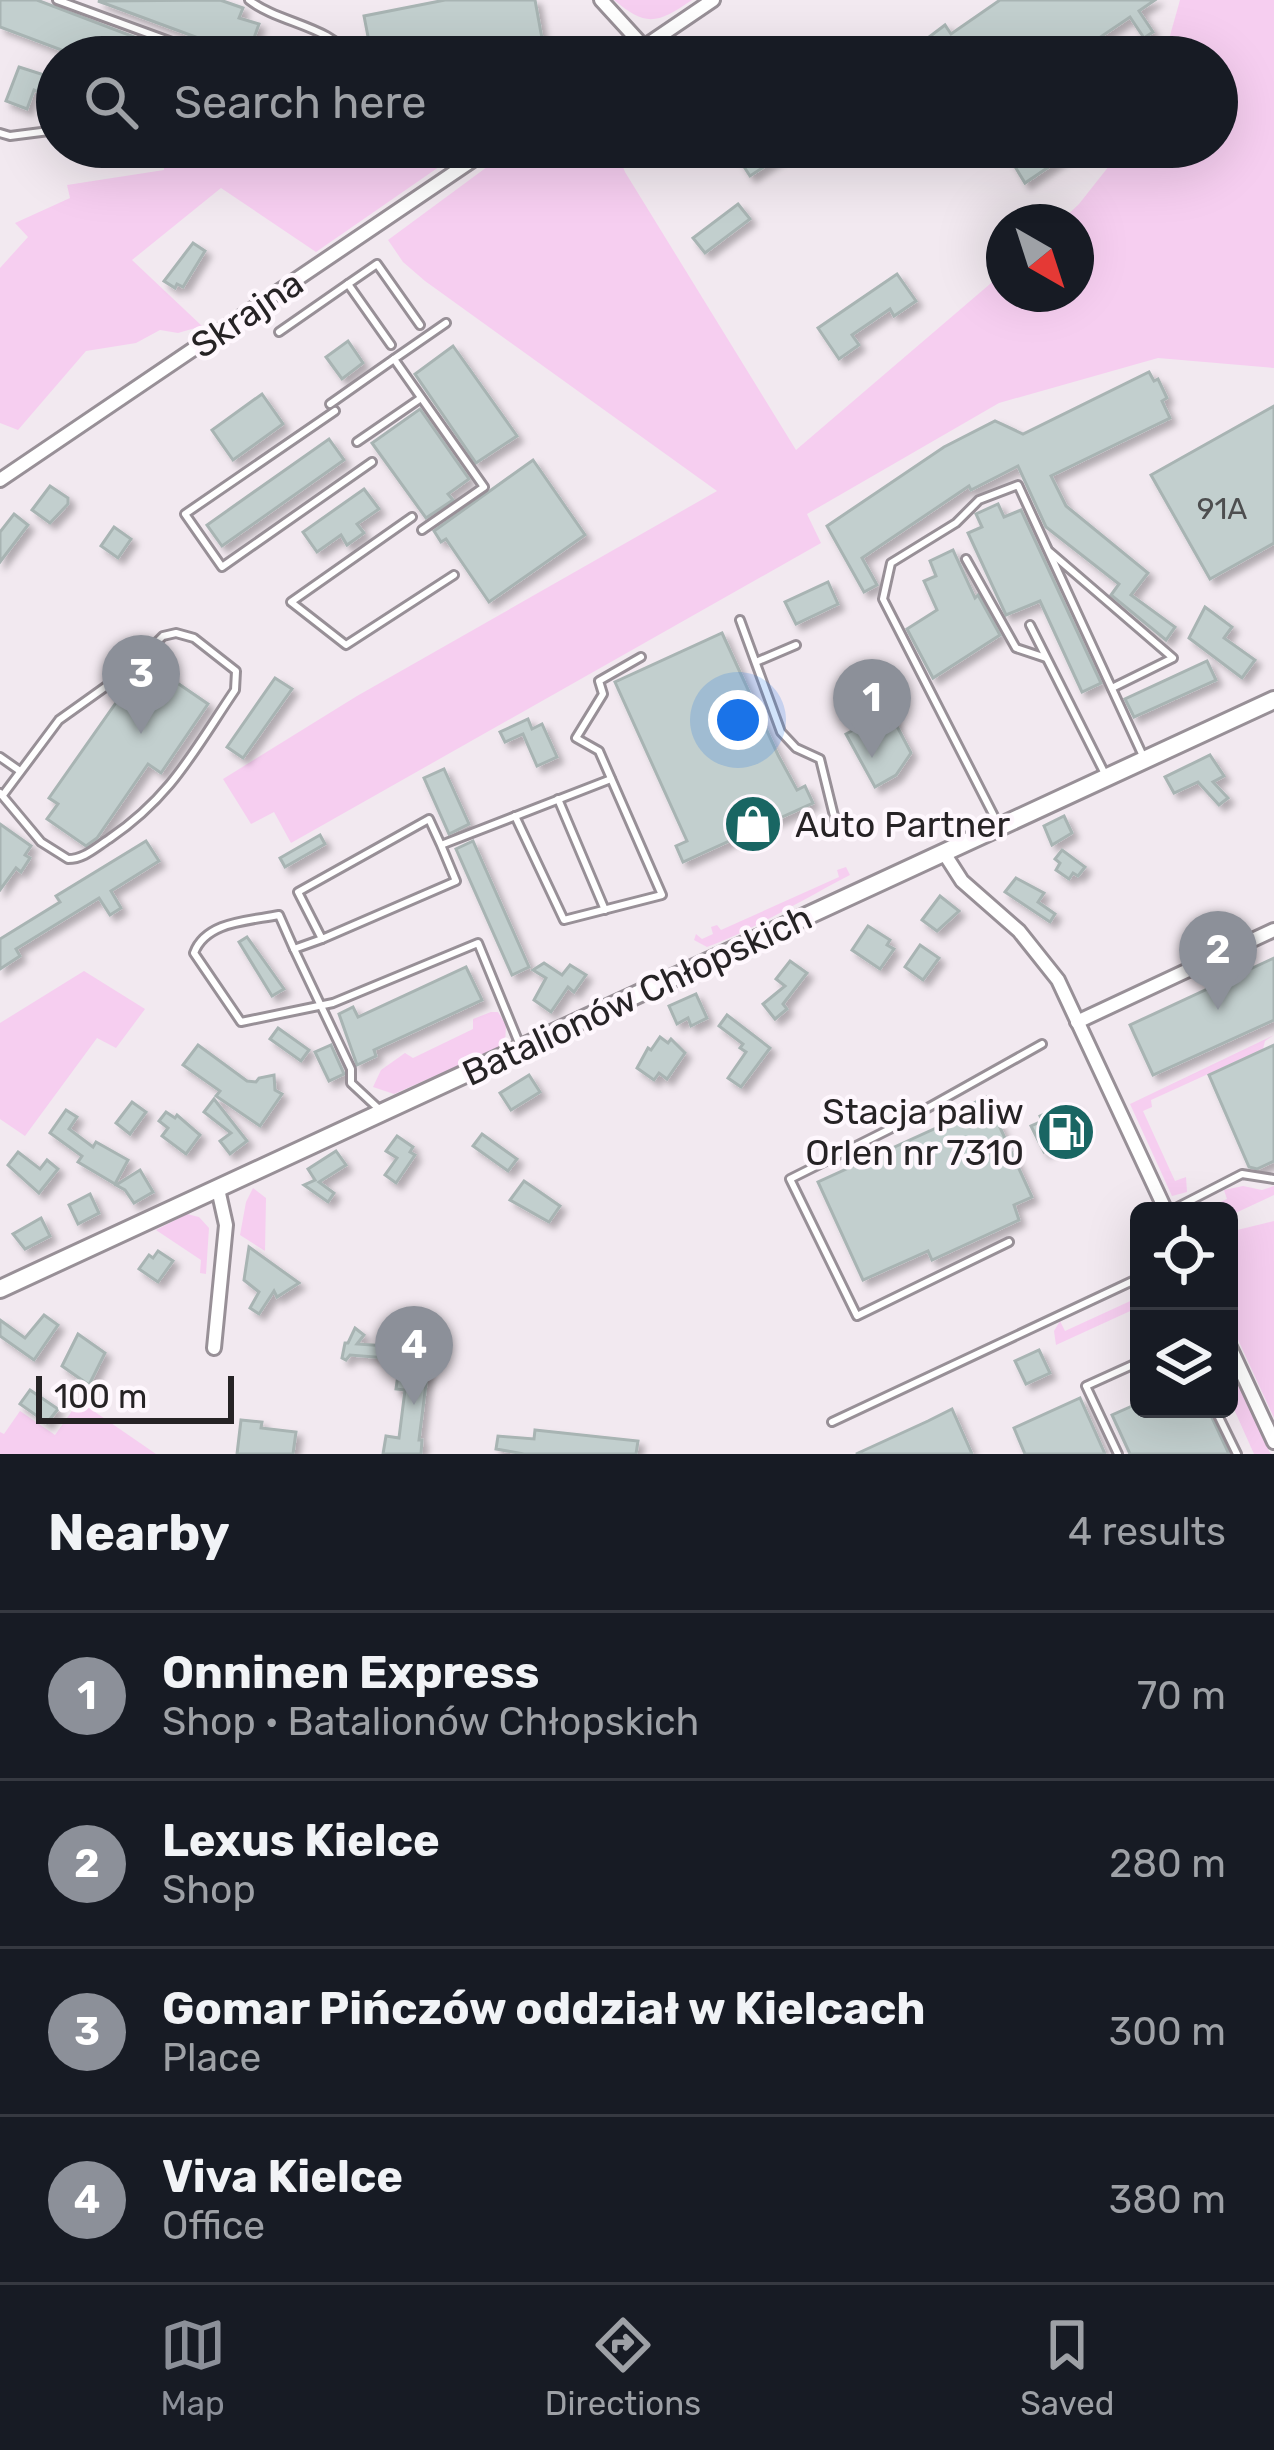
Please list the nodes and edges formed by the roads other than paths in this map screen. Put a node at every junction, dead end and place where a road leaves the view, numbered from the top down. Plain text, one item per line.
1 (57, 0) edge
2 (249, 0) edge
3 (601, 0) edge
4 (713, 0) edge
5 (156, 36) edge
6 (328, 36) edge
7 (634, 36) edge
8 (660, 36) edge
9 (0, 133) edge
10 (36, 133) edge
11 (461, 168) edge
12 (348, 284) junction
13 (446, 323) dead end
14 (420, 325) dead end
15 (279, 332) dead end
16 (391, 345) dead end
17 (394, 359) junction
18 (422, 398) junction
19 (357, 442) dead end
20 (372, 462) dead end
21 (0, 480) edge
22 (412, 517) dead end
23 (422, 530) dead end
24 (1048, 550) junction
25 (967, 560) dead end
26 (454, 575) dead end
27 (740, 620) dead end
28 (1030, 625) dead end
29 (796, 645) dead end
30 (641, 657) dead end
31 (1046, 658) junction
32 (756, 662) junction
33 (1112, 688) junction
34 (1274, 700) edge
35 (0, 757) edge
36 (1145, 760) junction
37 (20, 771) junction
38 (1106, 778) junction
39 (611, 779) junction
40 (1, 794) edge
41 (558, 799) junction
42 (515, 816) junction
43 (835, 820) dead end
44 (999, 827) junction
45 (441, 845) junction
46 (944, 853) junction
47 (605, 910) junction
48 (1274, 930) edge
49 (322, 939) junction
50 (294, 950) junction
51 (321, 1006) junction
52 (1077, 1022) junction
53 (1042, 1044) dead end
54 (522, 1048) junction
55 (382, 1113) junction
56 (1274, 1179) edge
57 (218, 1189) junction
58 (1164, 1202) edge
59 (1186, 1202) edge
60 (1009, 1242) dead end
61 (1130, 1282) edge
62 (0, 1289) edge
63 (214, 1348) dead end
64 (1238, 1364) edge
65 (1130, 1366) edge
66 (1219, 1418) edge
67 (832, 1422) dead end
68 (1274, 1442) edge
69 (1118, 1454) edge
70 (1237, 1454) edge

1 - 5 lane
2 - 6 lane
3 - 7 street
4 - 8 street
9 - 10 lane
11 - 21 street, Skrajna
12 - 14 lane
12 - 15 lane
12 - 16 lane
13 - 17 lane
17 - 18 lane
17 - 20 lane
18 - 19 lane
18 - 23 lane
22 - 26 lane
24 - 33 lane
24 - 33 lane
24 - 44 lane
25 - 31 lane
27 - 32 lane
28 - 31 lane
29 - 32 lane
30 - 39 lane
31 - 38 lane
32 - 43 lane
33 - 36 lane
34 - 36 street, Batalionów Chłopskich
35 - 37 lane
36 - 38 street, Batalionów Chłopskich
37 - 40 lane
37 - 40 lane
38 - 44 street, Batalionów Chłopskich
39 - 41 lane
39 - 47 lane
41 - 42 lane
41 - 47 lane
42 - 45 lane
42 - 47 lane
44 - 46 street, Batalionów Chłopskich
45 - 49 lane
45 - 49 lane
46 - 52 street
46 - 54 street, Batalionów Chłopskich
48 - 52 street
49 - 50 lane
50 - 51 lane
50 - 51 lane
51 - 54 lane
51 - 55 lane
52 - 58 street
53 - 60 lane
54 - 55 street, Batalionów Chłopskich
55 - 57 street, Batalionów Chłopskich
56 - 59 lane
57 - 62 street, Batalionów Chłopskich
57 - 63 street
61 - 67 lane
64 - 68 street
65 - 69 lane
66 - 70 lane

